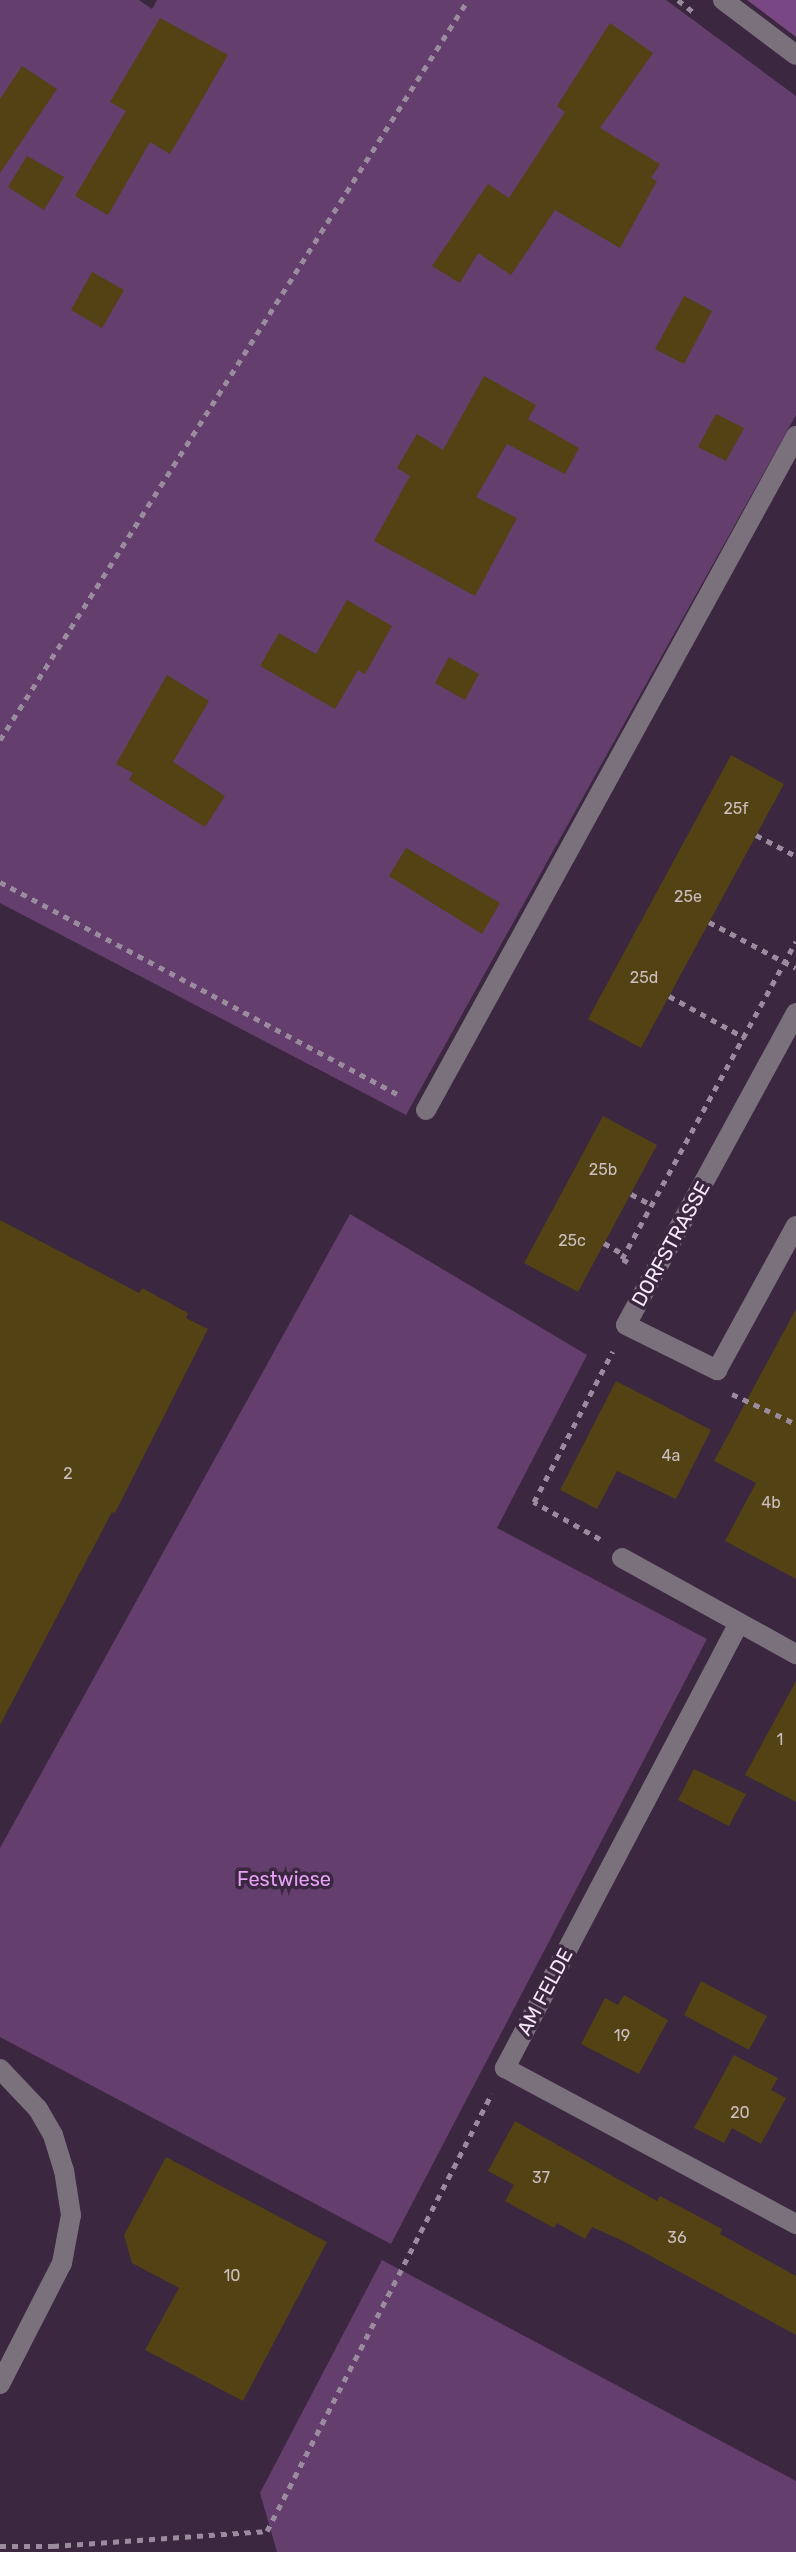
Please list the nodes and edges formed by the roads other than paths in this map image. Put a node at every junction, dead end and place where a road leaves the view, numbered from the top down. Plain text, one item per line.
1 (723, 0) edge
2 (796, 55) edge
3 (796, 436) edge
4 (796, 1013) edge
5 (426, 1110) road end
6 (796, 1226) edge
7 (622, 1558) road end
8 (739, 1623) junction
9 (796, 1654) edge
10 (0, 2069) edge
11 (796, 2224) edge
12 (0, 2384) edge

1 - 2 street
3 - 5 street
4 - 6 street, DORFSTRASSE
7 - 8 street
8 - 9 street
8 - 11 street, AM FELDE
10 - 12 street

